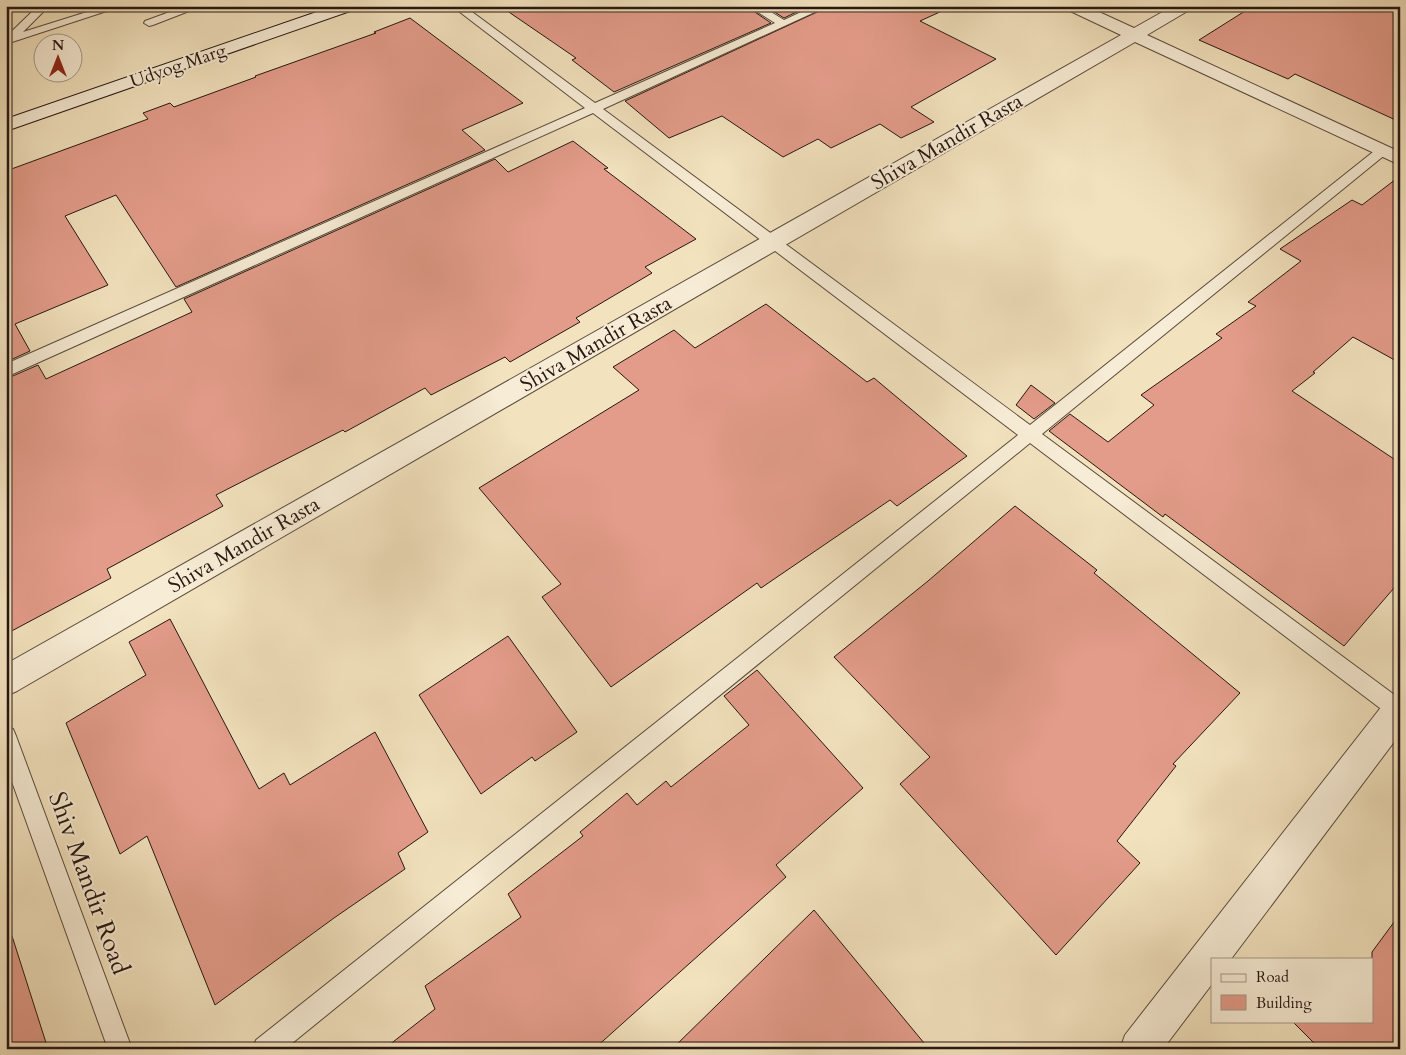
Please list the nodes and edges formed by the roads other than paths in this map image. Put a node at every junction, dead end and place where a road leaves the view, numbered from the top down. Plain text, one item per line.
1 (44, 6) edge
2 (117, 6) edge
3 (197, 6) edge
4 (350, 6) edge
5 (457, 6) edge
6 (753, 6) edge
7 (823, 6) edge
8 (1072, 6) edge
9 (1185, 6) edge
10 (149, 23) dead end
11 (784, 24) junction
12 (1134, 36) junction
13 (8, 40) edge
14 (594, 109) junction
15 (6, 125) edge
16 (1382, 151) junction
17 (1400, 159) edge
18 (772, 242) junction
19 (6, 372) edge
20 (1030, 434) junction
21 (6, 681) edge
22 (1399, 709) edge
23 (6, 736) edge
24 (120, 1049) edge
25 (265, 1049) edge
26 (1140, 1049) edge

1 - 13 lane
2 - 13 lane
3 - 10 lane
4 - 15 street, Udyog Marg
5 - 14 lane
6 - 11 lane
7 - 11 lane
8 - 12 street
9 - 12 street, Shiva Mandir Rasta
11 - 14 lane
12 - 16 street
12 - 18 street, Shiva Mandir Rasta
14 - 18 lane
14 - 19 lane
16 - 17 street
16 - 20 lane
18 - 20 lane
18 - 21 street, Shiva Mandir Rasta
20 - 22 lane
20 - 25 lane
22 - 26 street
23 - 24 lane, Shiv Mandir Road

